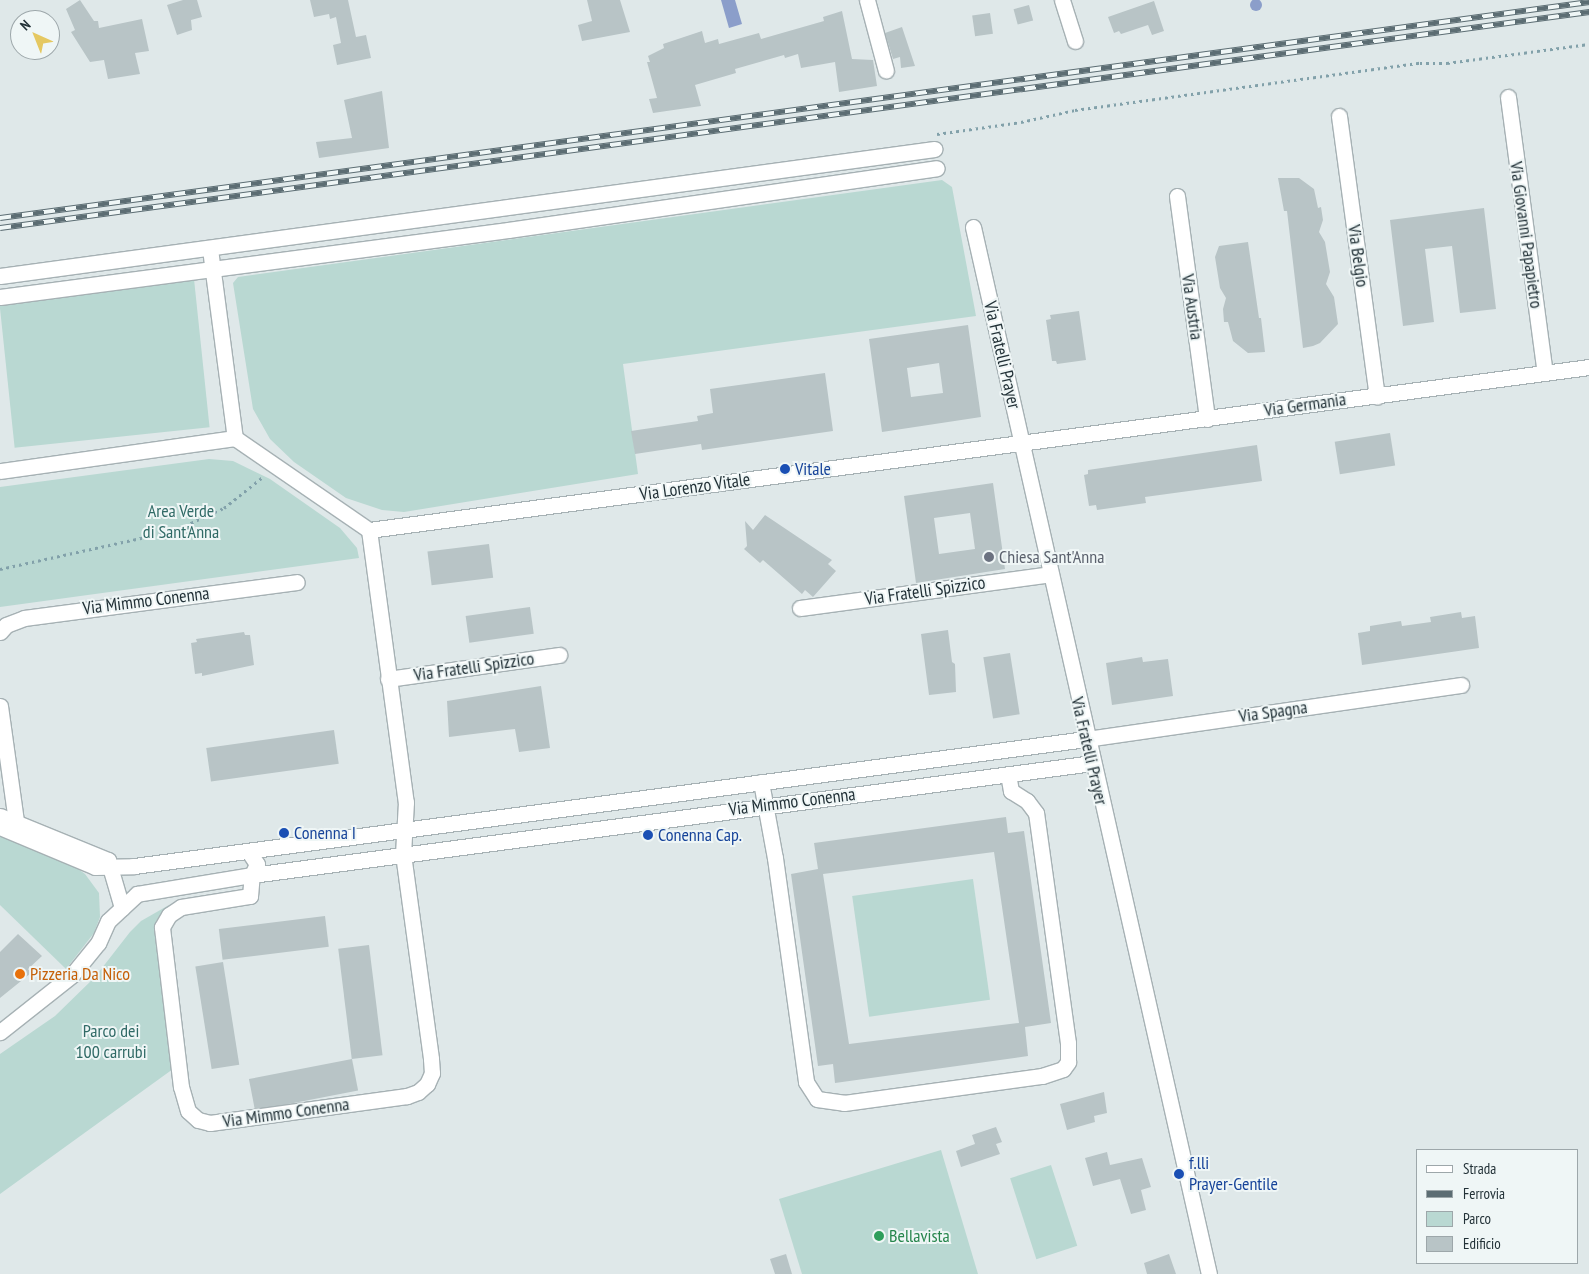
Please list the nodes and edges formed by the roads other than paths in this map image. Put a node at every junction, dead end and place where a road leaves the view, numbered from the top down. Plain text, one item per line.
1 (867, 0) edge
2 (1062, 0) edge
3 (1075, 40) dead end
4 (886, 71) dead end
5 (1508, 97) dead end
6 (1339, 116) dead end
7 (934, 149) dead end
8 (937, 168) dead end
9 (1177, 196) dead end
10 (973, 227) dead end
11 (210, 249) junction
12 (212, 269) junction
13 (0, 276) edge
14 (0, 297) edge
15 (1589, 367) edge
16 (1545, 373) junction
17 (1377, 396) junction
18 (1207, 418) junction
19 (235, 438) junction
20 (1022, 444) junction
21 (0, 471) edge
22 (369, 530) junction
23 (1050, 574) junction
24 (297, 582) dead end
25 (800, 608) dead end
26 (0, 632) edge
27 (559, 655) dead end
28 (388, 679) junction
29 (1460, 685) dead end
30 (0, 706) edge
31 (1086, 738) junction
32 (1092, 763) junction
33 (1008, 774) junction
34 (761, 782) junction
35 (731, 786) junction
36 (764, 806) junction
37 (736, 809) junction
38 (0, 816) edge
39 (16, 822) junction
40 (0, 827) edge
41 (407, 831) junction
42 (290, 845) junction
43 (249, 852) junction
44 (404, 854) junction
45 (112, 868) junction
46 (298, 869) junction
47 (252, 874) junction
48 (122, 908) junction
49 (0, 1032) edge
50 (1208, 1274) edge

1 - 4 street
2 - 3 street
5 - 16 street, Via Giovanni Papapietro
6 - 17 street, Via Belgio
7 - 11 street
8 - 12 street
9 - 18 street, Via Austria
10 - 20 street, Via Fratelli Prayer
11 - 12 street
11 - 13 street
12 - 14 street
12 - 19 street
15 - 16 street, Via Germania
16 - 17 street, Via Germania
17 - 18 street, Via Germania
18 - 20 street, Via Germania
19 - 21 street
19 - 22 street
20 - 22 street, Via Lorenzo Vitale
20 - 23 street, Via Fratelli Prayer
22 - 28 street
23 - 25 street, Via Fratelli Spizzico
23 - 31 street, Via Fratelli Prayer
24 - 26 street, Via Mimmo Conenna
27 - 28 street, Via Fratelli Spizzico
28 - 41 street
29 - 31 street, Via Spagna
30 - 39 street
31 - 32 street, Via Fratelli Prayer
31 - 34 street, Via Mimmo Conenna
32 - 33 street, Via Mimmo Conenna
32 - 50 street, Via Fratelli Prayer
33 - 36 street, Via Mimmo Conenna
33 - 36 street
34 - 35 street, Via Mimmo Conenna
34 - 36 street
35 - 37 street
35 - 41 street, Via Mimmo Conenna
36 - 37 street, Via Mimmo Conenna
37 - 44 street, Via Mimmo Conenna
38 - 39 street
39 - 45 street
40 - 45 street, Via Mimmo Conenna
41 - 42 street, Via Mimmo Conenna
41 - 44 street, Via Mimmo Conenna
42 - 43 street, Via Mimmo Conenna
42 - 46 street
43 - 45 street, Via Mimmo Conenna
43 - 47 street, Via Mimmo Conenna
44 - 46 street, Via Mimmo Conenna
44 - 47 street, Via Mimmo Conenna
45 - 48 street
46 - 47 street, Via Mimmo Conenna
47 - 48 street, Via Mimmo Conenna
48 - 49 street, Via Mimmo Conenna

